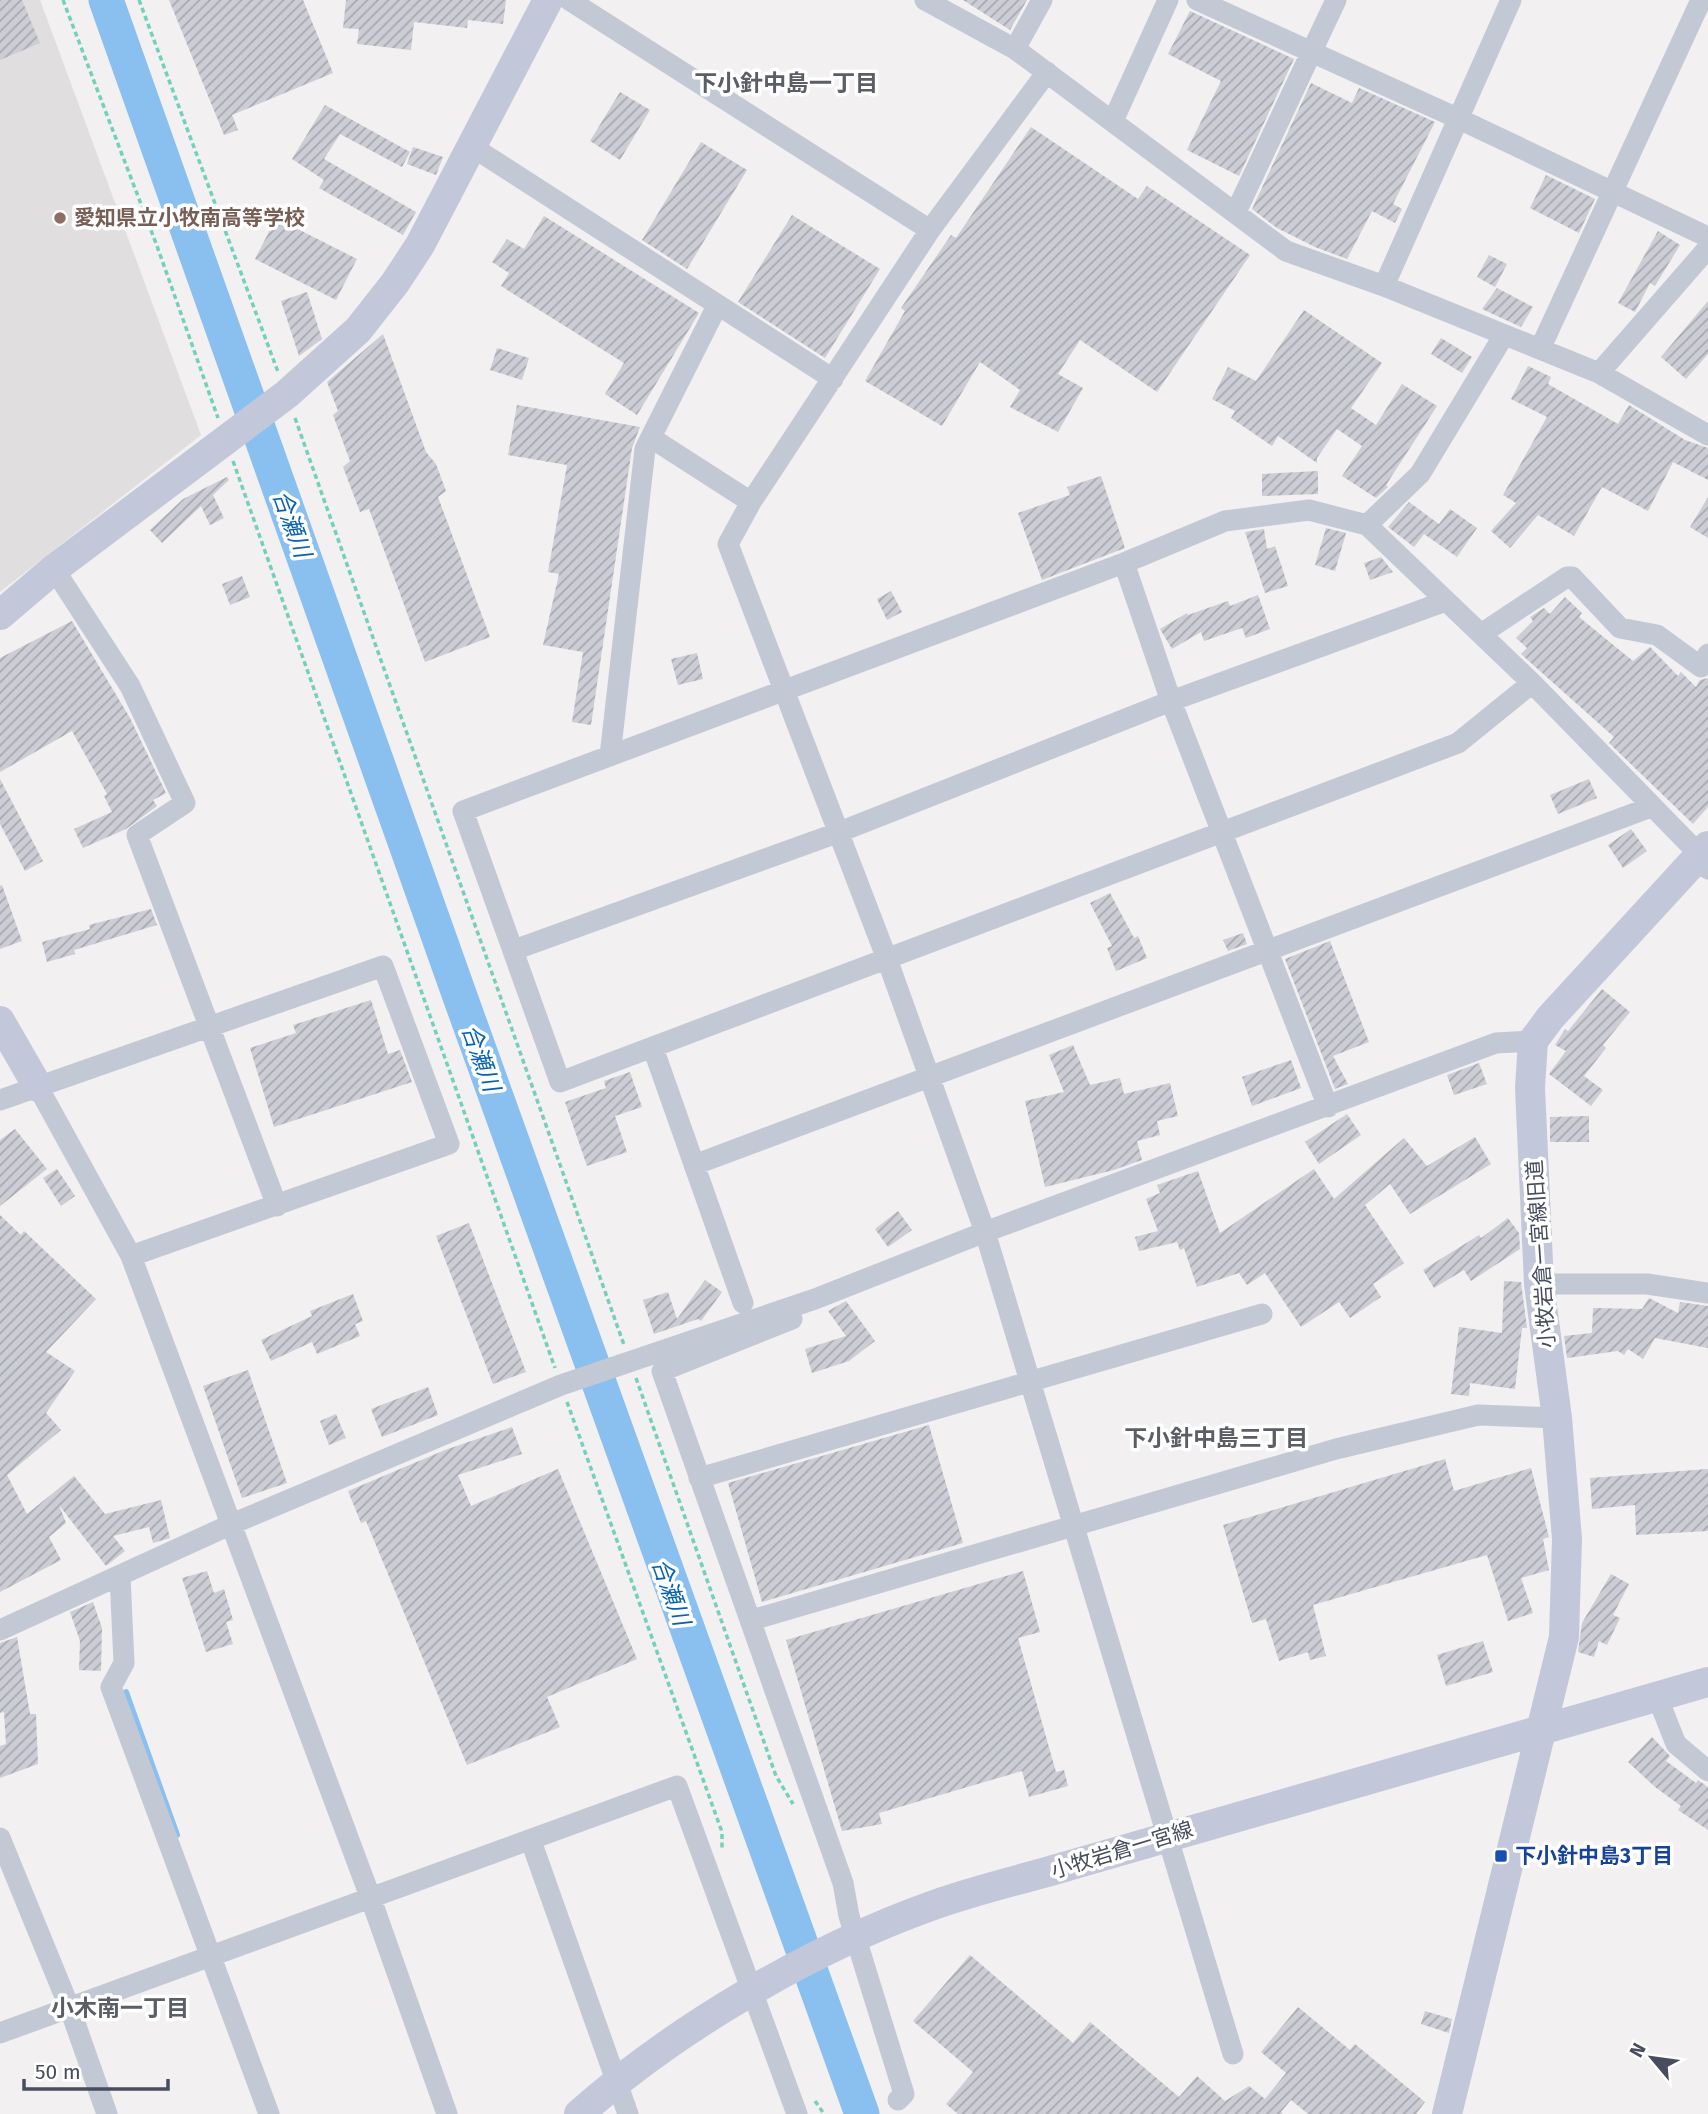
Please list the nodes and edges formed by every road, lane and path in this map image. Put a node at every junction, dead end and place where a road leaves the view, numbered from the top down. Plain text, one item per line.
1 (63, 0) edge
2 (139, 0) edge
3 (548, 0) edge
4 (569, 0) edge
5 (925, 0) edge
6 (1042, 0) edge
7 (1168, 0) edge
8 (1197, 0) edge
9 (1336, 0) edge
10 (1511, 0) edge
11 (1701, 0) edge
12 (1015, 49) junction
13 (1312, 52) junction
14 (1047, 72) junction
15 (1457, 118) junction
16 (1113, 121) junction
17 (471, 146) junction
18 (1613, 192) junction
19 (1236, 212) junction
20 (930, 230) junction
21 (1708, 237) edge
22 (1708, 248) edge
23 (1384, 286) junction
24 (717, 306) junction
25 (1504, 335) junction
26 (1540, 349) junction
27 (1599, 373) junction
28 (833, 379) junction
29 (287, 394) junction
30 (1708, 435) edge
31 (228, 439) junction
32 (653, 439) junction
33 (751, 502) junction
34 (1367, 525) junction
35 (1124, 563) junction
36 (54, 569) junction
37 (1446, 601) junction
38 (0, 615) edge
39 (1481, 634) junction
40 (1708, 654) edge
41 (1532, 683) junction
42 (784, 692) junction
43 (1171, 701) junction
44 (610, 756) junction
45 (1651, 807) junction
46 (1222, 832) junction
47 (837, 833) junction
48 (1705, 857) edge
49 (514, 950) junction
50 (1266, 953) junction
51 (887, 960) junction
52 (0, 1021) edge
53 (210, 1024) junction
54 (1533, 1041) junction
55 (653, 1048) junction
56 (928, 1077) junction
57 (38, 1087) junction
58 (0, 1100) edge
59 (1328, 1107) junction
60 (694, 1165) junction
61 (277, 1206) junction
62 (985, 1232) junction
63 (131, 1256) junction
64 (1539, 1283) junction
65 (1708, 1293) edge
66 (815, 1299) junction
67 (743, 1303) dead end
68 (1262, 1314) dead end
69 (625, 1362) junction
70 (1031, 1379) junction
71 (561, 1385) junction
72 (1557, 1418) junction
73 (699, 1478) junction
74 (232, 1524) junction
75 (1076, 1526) junction
76 (120, 1576) junction
77 (752, 1620) junction
78 (0, 1630) edge
79 (1708, 1682) edge
80 (1657, 1696) junction
81 (1544, 1727) junction
82 (1708, 1771) edge
83 (796, 1810) dead end
84 (1167, 1836) junction
85 (0, 1838) edge
86 (531, 1841) junction
87 (723, 1858) dead end
88 (371, 1899) junction
89 (211, 1958) junction
90 (70, 2009) junction
91 (0, 2033) edge
92 (1233, 2054) dead end
93 (898, 2101) dead end
94 (107, 2114) edge
95 (269, 2114) edge
96 (447, 2114) edge
97 (579, 2114) edge
98 (628, 2114) edge
99 (797, 2114) edge
100 (1447, 2114) edge

1 - 31 path
2 - 29 path
3 - 17 street
4 - 20 street
5 - 12 street
6 - 12 street
7 - 16 street
8 - 13 street
9 - 13 street
10 - 15 street
11 - 18 street
12 - 14 street
13 - 15 street
13 - 19 street
14 - 16 street
14 - 20 street
15 - 18 street
15 - 23 street
16 - 19 street
17 - 24 street
17 - 29 street
18 - 21 street
18 - 26 street
19 - 23 street
20 - 28 street
22 - 27 street
23 - 25 street
24 - 28 street
24 - 32 street
25 - 26 street
25 - 34 street
26 - 27 street
27 - 30 street
28 - 33 street
29 - 31 street
29 - 69 path
31 - 36 street
31 - 71 path
32 - 33 street
32 - 44 street
33 - 42 street
34 - 35 street
34 - 37 street
35 - 42 street
35 - 43 street
36 - 38 street
36 - 53 street
37 - 39 street
37 - 43 street
39 - 40 street
39 - 41 street
41 - 45 street
41 - 46 street
42 - 44 street
42 - 47 street
43 - 46 street
43 - 47 street
44 - 49 street
45 - 48 street
45 - 50 street
46 - 50 street
46 - 51 street
47 - 49 street
47 - 51 street
48 - 54 street
49 - 55 street
50 - 56 street
50 - 59 street
51 - 55 street
51 - 56 street
52 - 57 street
53 - 57 street
53 - 61 street
53 - 61 street
54 - 59 street
54 - 64 street, 小牧岩倉一宮線旧道
55 - 60 street
56 - 60 street
56 - 62 street
57 - 58 street
57 - 63 street
59 - 62 street
60 - 67 street
61 - 63 street
62 - 66 street
62 - 70 street
63 - 74 street
64 - 65 street
64 - 72 street, 小牧岩倉一宮線旧道
66 - 69 street
66 - 73 street
68 - 70 street
69 - 71 street
69 - 83 path
70 - 73 street
70 - 75 street
71 - 74 street
71 - 87 path
72 - 75 street
72 - 81 street, 小牧岩倉一宮線旧道
73 - 77 street
74 - 76 street
74 - 88 street
75 - 77 street
75 - 84 street
76 - 78 street
76 - 89 street
77 - 93 street
79 - 80 street, 小牧岩倉一宮線
80 - 81 street, 小牧岩倉一宮線
80 - 82 street
81 - 84 street, 小牧岩倉一宮線
81 - 100 street, 小牧岩倉一宮線旧道
84 - 92 street
84 - 97 street, 小牧岩倉一宮線, bridge
85 - 90 street
86 - 88 street
86 - 98 street
86 - 99 street
88 - 89 street
88 - 96 street
89 - 90 street
89 - 95 street
90 - 91 street
90 - 94 street

